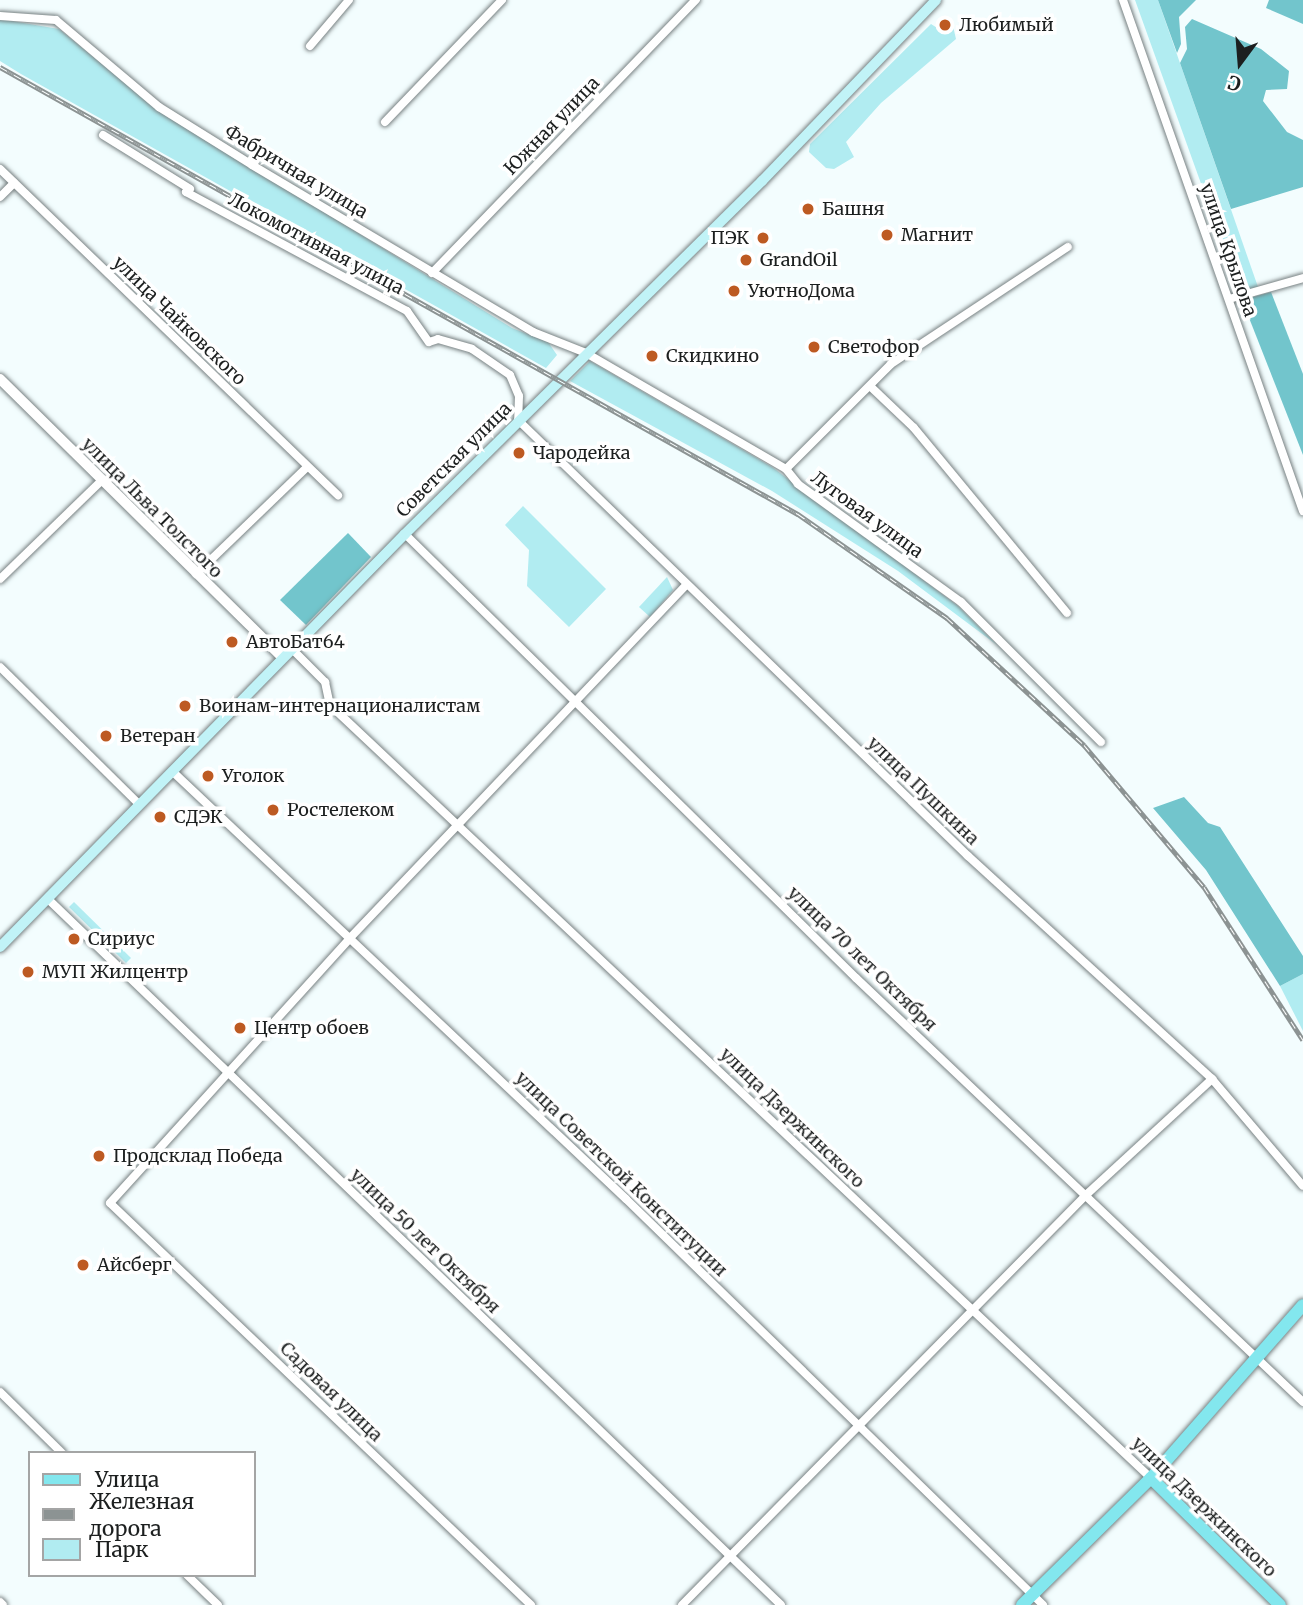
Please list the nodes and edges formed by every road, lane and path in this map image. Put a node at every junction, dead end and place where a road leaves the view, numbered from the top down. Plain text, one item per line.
1 (349, 0) edge
2 (502, 0) edge
3 (696, 0) edge
4 (936, 0) edge
5 (1123, 0) edge
6 (0, 16) edge
7 (310, 46) dead end
8 (385, 122) dead end
9 (103, 135) dead end
10 (0, 169) edge
11 (14, 183) junction
12 (0, 197) edge
13 (1068, 247) dead end
14 (432, 273) junction
15 (1303, 278) edge
16 (1229, 299) junction
17 (586, 353) junction
18 (1, 381) edge
19 (871, 387) junction
20 (518, 420) junction
21 (307, 467) junction
22 (786, 469) junction
23 (102, 480) junction
24 (338, 495) dead end
25 (1303, 511) edge
26 (405, 534) junction
27 (196, 574) junction
28 (0, 579) edge
29 (685, 586) junction
30 (1067, 613) dead end
31 (292, 649) junction
32 (283, 658) junction
33 (0, 667) edge
34 (572, 702) junction
35 (1101, 742) dead end
36 (172, 771) junction
37 (139, 804) junction
38 (456, 824) junction
39 (49, 900) junction
40 (350, 938) junction
41 (0, 947) edge
42 (226, 1072) junction
43 (1212, 1079) junction
44 (1303, 1186) edge
45 (1087, 1194) junction
46 (1303, 1305) edge
47 (971, 1311) junction
48 (1258, 1358) junction
49 (0, 1392) edge
50 (1303, 1402) edge
51 (857, 1423) junction
52 (60, 1451) edge
53 (1151, 1478) junction
54 (730, 1556) junction
55 (189, 1577) edge
56 (1033, 1595) junction
57 (218, 1605) edge
58 (531, 1605) edge
59 (682, 1605) edge
60 (781, 1605) edge
61 (1022, 1605) edge
62 (1043, 1605) edge
63 (1280, 1605) edge

1 - 7 street
2 - 8 street
3 - 14 street, Южная улица
4 - 17 main road, Советская улица
5 - 16 street, улица Крылова
6 - 14 street, Фабричная улица
9 - 20 street, Локомотивная улица
10 - 11 street, улица Чайковского
11 - 12 street
11 - 21 street, улица Чайковского
13 - 19 street
14 - 17 street, Фабричная улица
15 - 16 street
16 - 25 street, улица Крылова
17 - 20 main road, Советская улица
17 - 22 street, Луговая улица
18 - 23 street, улица Льва Толстого
19 - 22 street
19 - 30 street
20 - 26 main road, Советская улица
20 - 29 street, улица Пушкина
21 - 24 street, улица Чайковского
21 - 27 street
22 - 35 street, Луговая улица
23 - 27 street, улица Льва Толстого
23 - 28 street
26 - 31 main road, Советская улица
26 - 34 street, улица 70 лет Октября
27 - 32 street, улица Льва Толстого
29 - 34 street
29 - 43 street, улица Пушкина
31 - 32 main road, Советская улица
31 - 38 street, улица Дзержинского
32 - 36 main road, Советская улица
33 - 37 street
34 - 38 street
34 - 45 street, улица 70 лет Октября
36 - 37 main road, Советская улица
36 - 40 street, улица Советской Конституции
37 - 39 main road, Советская улица
38 - 40 street
38 - 47 street, улица Дзержинского
39 - 41 main road, Советская улица
39 - 42 street, улица 50 лет Октября
40 - 42 street
40 - 51 street, улица Советской Конституции
42 - 54 street, улица 50 лет Октября
42 - 58 street, Садовая улица
43 - 44 street, улица Пушкина
43 - 45 street
45 - 47 street
45 - 48 street, улица 70 лет Октября
46 - 48 main road
47 - 51 street
47 - 53 street, улица Дзержинского
48 - 50 street, улица 70 лет Октября
48 - 53 main road
49 - 52 street
51 - 54 street
51 - 56 street, улица Советской Конституции
53 - 56 main road
53 - 63 main road, улица Дзержинского
54 - 59 street
54 - 60 street, улица 50 лет Октября
55 - 57 street
56 - 61 main road
56 - 62 street, улица Советской Конституции

